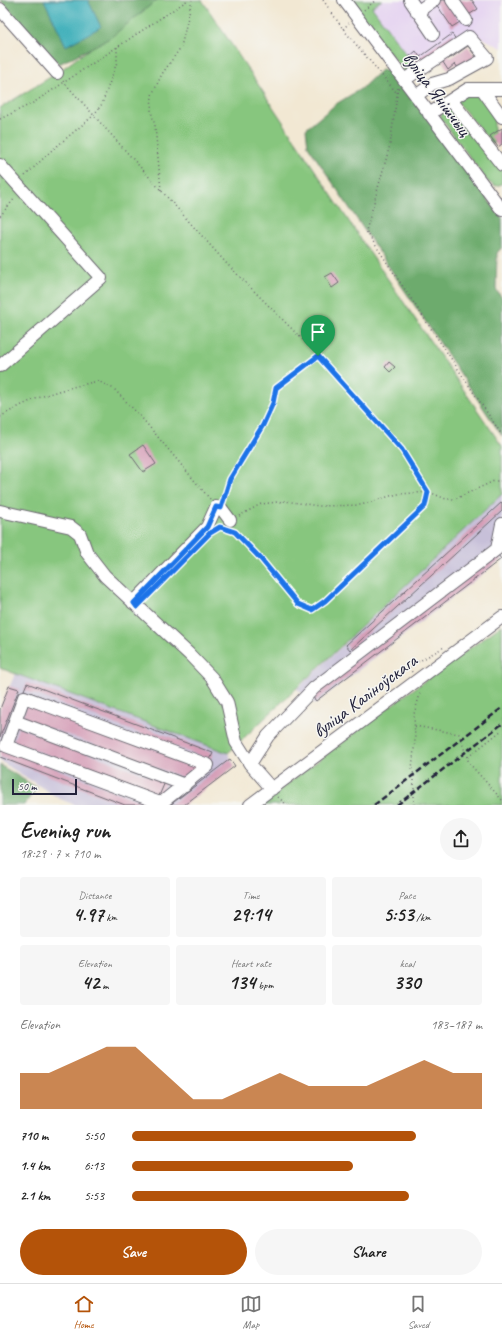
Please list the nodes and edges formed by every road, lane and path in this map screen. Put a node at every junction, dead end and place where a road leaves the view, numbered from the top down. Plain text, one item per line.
1 (188, 0) edge
2 (192, 0) edge
3 (323, 0) edge
4 (344, 0) edge
5 (410, 0) edge
6 (434, 0) edge
7 (452, 0) edge
8 (0, 10) edge
9 (417, 12) junction
10 (466, 20) dead end
11 (433, 34) dead end
12 (117, 47) junction
13 (421, 69) junction
14 (60, 78) junction
15 (403, 78) junction
16 (432, 84) junction
17 (482, 89) junction
18 (502, 90) edge
19 (397, 92) junction
20 (416, 96) junction
21 (452, 100) junction
22 (430, 114) junction
23 (94, 116) junction
24 (502, 117) edge
25 (0, 119) edge
26 (0, 165) edge
27 (502, 165) edge
28 (22, 189) junction
29 (160, 190) junction
30 (500, 202) edge
31 (0, 216) edge
32 (318, 356) junction
33 (0, 366) edge
34 (0, 417) edge
35 (502, 436) edge
36 (502, 481) edge
37 (428, 492) junction
38 (219, 508) junction
39 (0, 511) edge
40 (502, 524) edge
41 (228, 525) junction
42 (235, 532) junction
43 (499, 552) edge
44 (134, 603) junction
45 (502, 617) edge
46 (422, 689) dead end
47 (15, 721) junction
48 (415, 726) junction
49 (502, 730) edge
50 (468, 757) junction
51 (250, 764) junction
52 (185, 785) junction
53 (272, 789) junction
54 (502, 800) edge
55 (159, 804) edge
56 (250, 805) edge
57 (414, 805) edge

1 - 12 path
2 - 29 path
3 - 19 path
4 - 15 street, вуліца Янішчыц
5 - 9 street
6 - 9 street
7 - 10 street
8 - 14 street
9 - 11 street
12 - 14 path
12 - 23 path
13 - 15 street
13 - 16 street
13 - 16 street
14 - 23 path
14 - 25 path
15 - 19 path
15 - 20 street, вуліца Янішчыц
16 - 20 street
17 - 18 street
17 - 21 street
17 - 24 street
19 - 35 path
20 - 22 street, вуліца Янішчыц
21 - 22 street
21 - 27 street
22 - 30 street, вуліца Янішчыц
23 - 28 path
23 - 29 path
26 - 28 street
28 - 31 path
28 - 33 street
29 - 32 path
32 - 37 path
32 - 38 path
34 - 38 path
36 - 37 path
37 - 41 path
37 - 42 path
38 - 41 street
38 - 44 street
39 - 44 street
40 - 43 street
41 - 42 path
41 - 42 path
43 - 51 street
44 - 51 street
45 - 53 street, вуліца Каліноўскага
46 - 48 path
47 - 52 street
47 - 52 street
47 - 55 street
48 - 50 path
48 - 57 path
49 - 50 path
50 - 54 path
51 - 53 street
52 - 55 street
53 - 56 street, вуліца Каліноўскага

